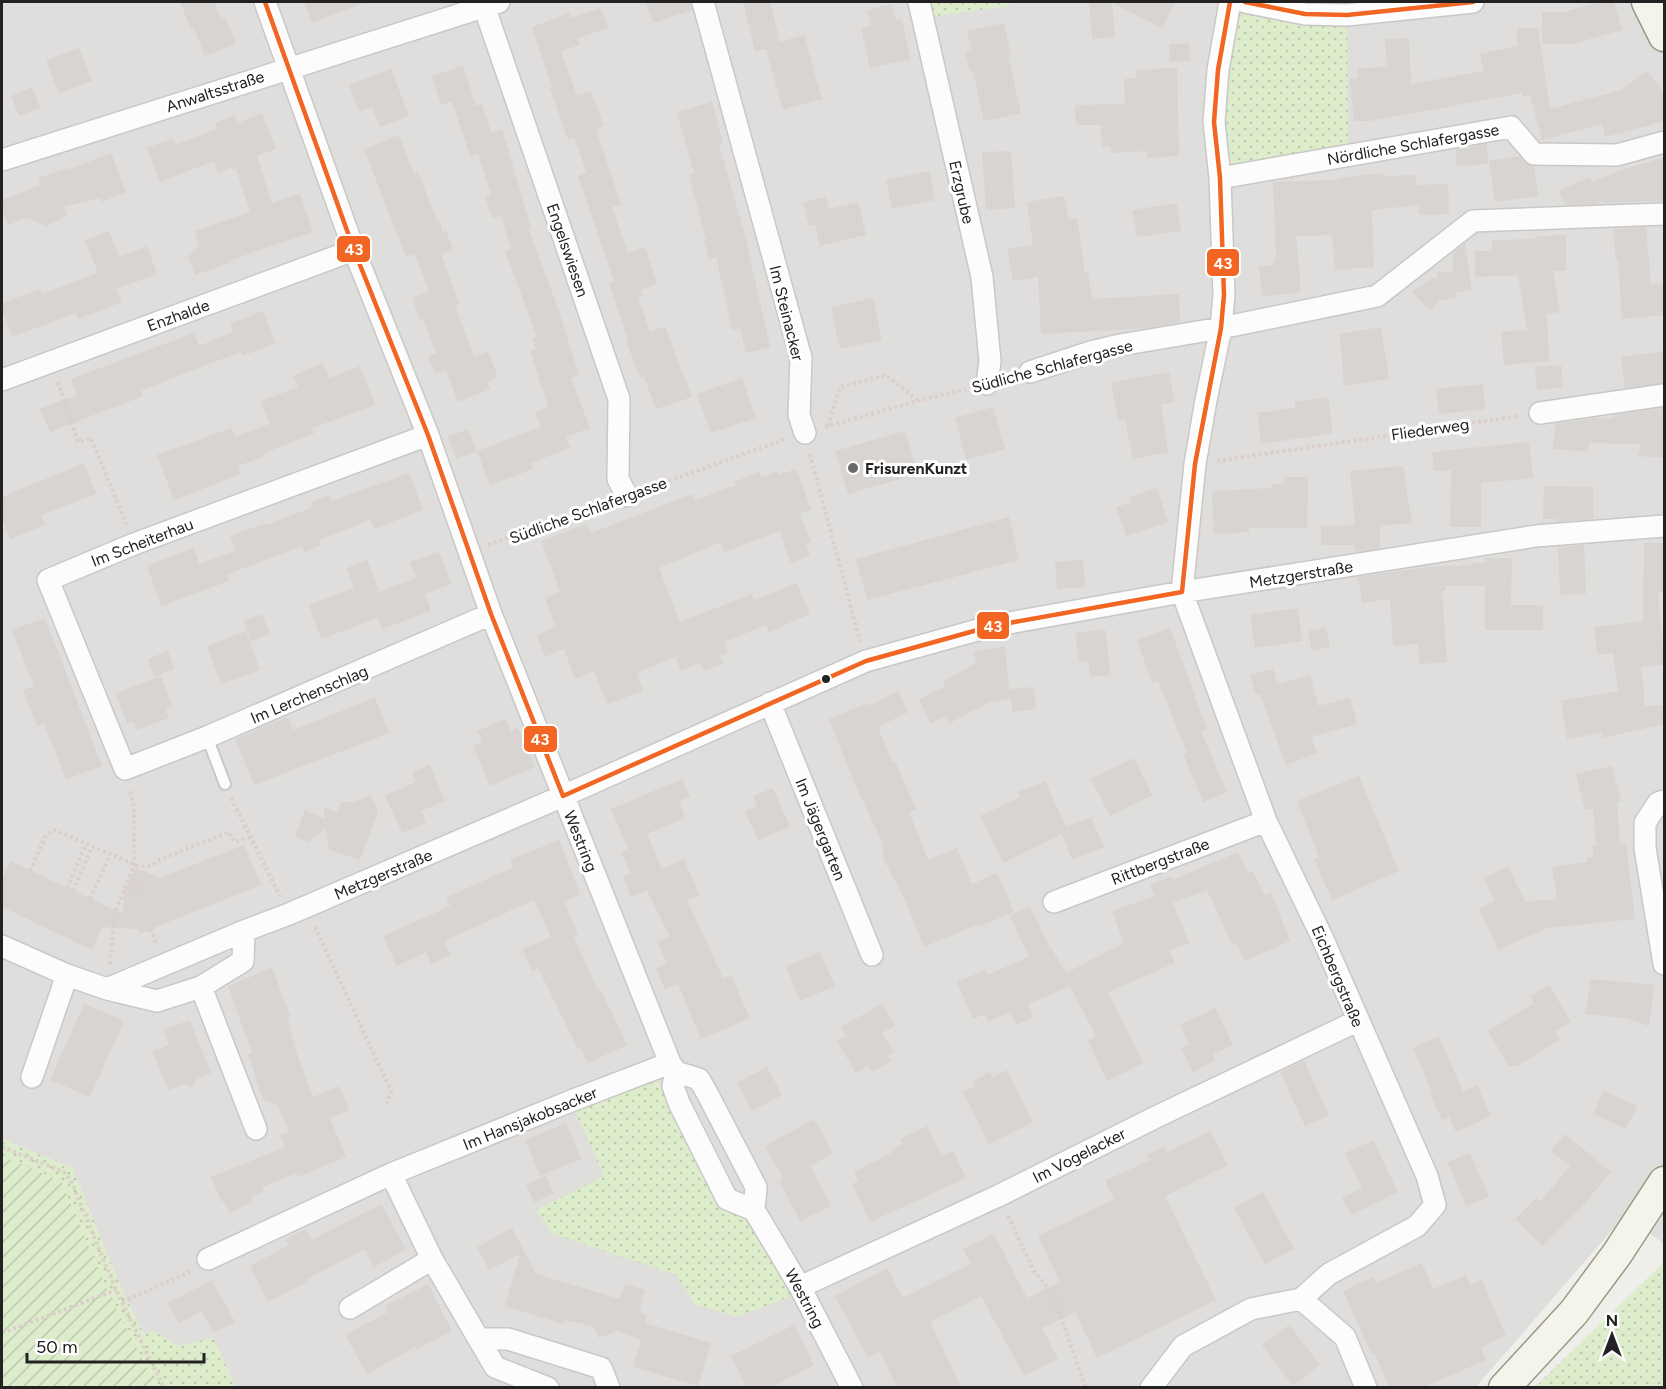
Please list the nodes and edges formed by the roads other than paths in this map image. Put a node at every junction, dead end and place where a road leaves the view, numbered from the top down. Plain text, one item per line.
1 (265, 2) edge
2 (703, 2) edge
3 (919, 2) edge
4 (1230, 2) edge
5 (1245, 2) edge
6 (1473, 2) edge
7 (1647, 2) edge
8 (491, 4) edge
9 (1665, 36) edge
10 (289, 67) junction
11 (1665, 142) edge
12 (2, 160) edge
13 (1220, 178) junction
14 (1665, 214) edge
15 (354, 250) junction
16 (1221, 328) junction
17 (1030, 372) dead end
18 (2, 380) edge
19 (987, 384) road end
20 (1665, 395) edge
21 (1540, 412) road end
22 (805, 433) road end
23 (428, 435) junction
24 (627, 496) road end
25 (1665, 526) edge
26 (1182, 592) junction
27 (491, 615) junction
28 (770, 703) junction
29 (207, 737) junction
30 (125, 769) joint
31 (225, 784) road end
32 (563, 796) junction
33 (1665, 801) edge
34 (1266, 821) junction
35 (1054, 902) dead end
36 (244, 931) junction
37 (2, 946) edge
38 (872, 955) dead end
39 (1665, 964) edge
40 (67, 975) junction
41 (201, 987) junction
42 (107, 989) junction
43 (1357, 1022) junction
44 (673, 1067) junction
45 (32, 1077) dead end
46 (256, 1129) dead end
47 (391, 1174) junction
48 (1665, 1182) edge
49 (754, 1210) junction
50 (208, 1259) road end
51 (432, 1259) junction
52 (800, 1287) junction
53 (1301, 1299) junction
54 (350, 1308) dead end
55 (479, 1339) junction
56 (848, 1386) edge
57 (548, 1388) edge
58 (609, 1388) edge
59 (1151, 1388) edge
60 (1366, 1388) edge
61 (1504, 1388) edge

1 - 10 street, Westring
2 - 22 street, Im Steinacker
3 - 19 street, Erzgrube
4 - 13 street
5 - 6 street
7 - 9 main road
8 - 10 street, Anwaltsstraße
8 - 24 street, Engelswiesen
10 - 12 street, Anwaltsstraße
10 - 15 street, Westring
11 - 13 street, Nördliche Schlafergasse
13 - 16 street
14 - 16 street, Südliche Schlafergasse
15 - 18 street, Enzhalde
15 - 23 street, Westring
16 - 17 street, Südliche Schlafergasse
16 - 26 street
20 - 21 street
23 - 27 street, Westring
23 - 30 street, Im Scheiterhau
25 - 26 street, Metzgerstraße
26 - 28 street, Metzgerstraße
26 - 34 street, Eichbergstraße
27 - 29 street, Im Lerchenschlag
27 - 32 street, Westring
28 - 32 street, Metzgerstraße
28 - 38 street, Im Jägergarten
29 - 30 street, Im Lerchenschlag
29 - 31 lane
32 - 36 street, Metzgerstraße
32 - 44 street, Westring
33 - 39 street
34 - 35 street, Rittbergstraße
34 - 43 street, Eichbergstraße
36 - 41 street
36 - 42 street, Metzgerstraße
37 - 40 street
40 - 42 street
40 - 45 street
41 - 42 street
41 - 46 street
43 - 52 street, Im Vogelacker
43 - 53 street, Eichbergstraße
44 - 47 street, Im Hansjakobsacker
44 - 49 street, Westring
44 - 49 street, Westring
47 - 50 street, Im Hansjakobsacker
47 - 51 street
48 - 61 main road
49 - 52 street, Westring
51 - 54 street
51 - 55 street
52 - 56 street, Westring
53 - 59 street
53 - 60 street
55 - 57 street
55 - 58 street

